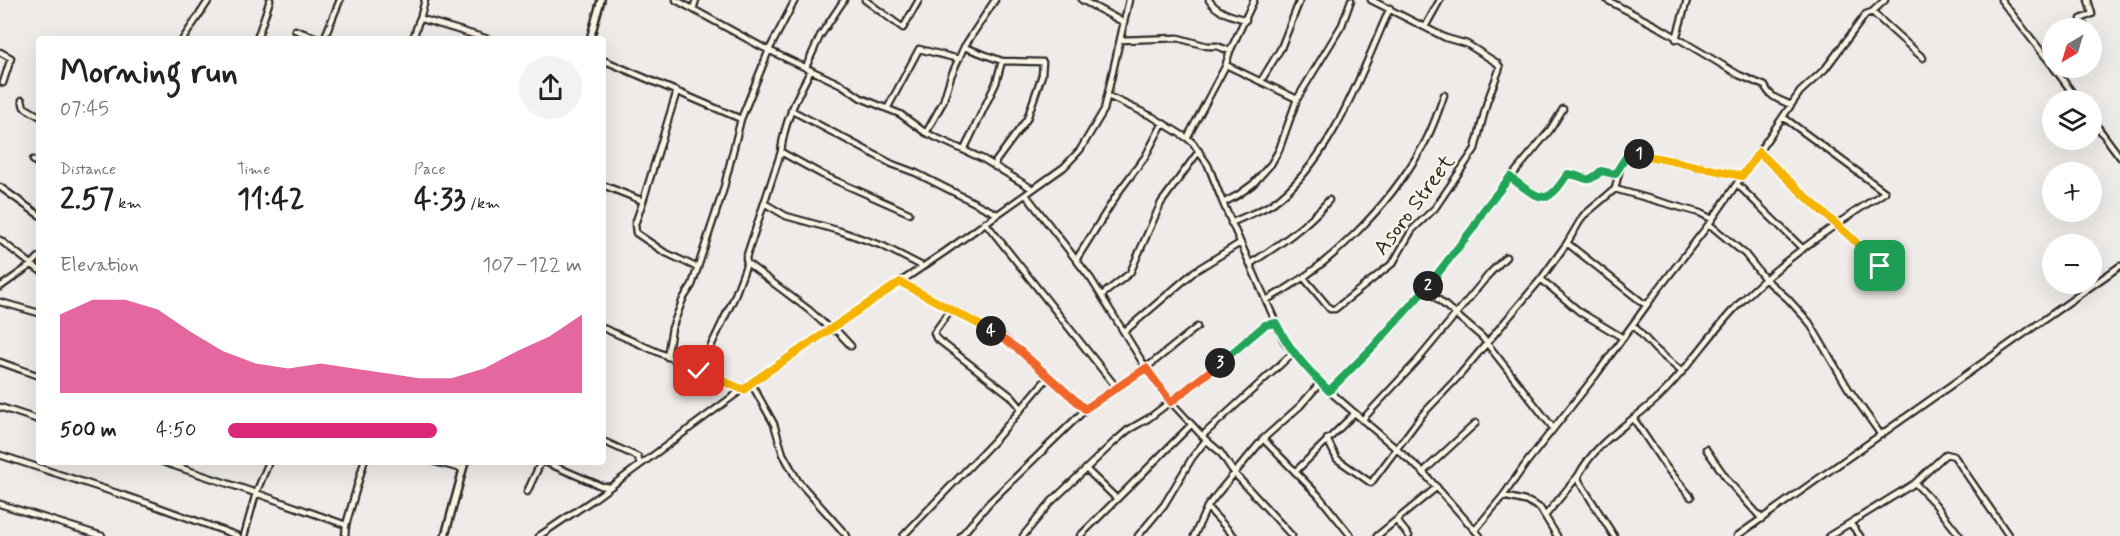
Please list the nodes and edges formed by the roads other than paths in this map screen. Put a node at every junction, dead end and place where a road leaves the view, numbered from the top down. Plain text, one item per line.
1 (209, 0) edge
2 (270, 0) edge
3 (340, 0) edge
4 (425, 0) edge
5 (602, 0) edge
6 (676, 0) edge
7 (696, 0) edge
8 (795, 0) edge
9 (844, 0) edge
10 (865, 0) edge
11 (920, 0) edge
12 (995, 0) edge
13 (1082, 0) edge
14 (1129, 0) edge
15 (1209, 0) edge
16 (1254, 0) edge
17 (1300, 0) edge
18 (1351, 0) edge
19 (1371, 0) edge
20 (1440, 0) edge
21 (1607, 0) edge
22 (1687, 0) edge
23 (1885, 0) edge
24 (2001, 0) edge
25 (2088, 0) edge
26 (1390, 8) junction
27 (693, 9) junction
28 (1872, 12) junction
29 (2083, 18) edge
30 (420, 19) junction
31 (1246, 20) junction
32 (1123, 22) junction
33 (1425, 27) junction
34 (295, 30) dead end
35 (185, 36) edge
36 (257, 36) edge
37 (313, 36) edge
38 (323, 36) edge
39 (414, 36) edge
40 (478, 36) edge
41 (591, 36) edge
42 (1676, 39) junction
43 (1120, 40) junction
44 (964, 47) junction
45 (769, 50) junction
46 (1230, 51) junction
47 (0, 52) edge
48 (2042, 52) edge
49 (1923, 58) dead end
50 (959, 59) junction
51 (606, 61) edge
52 (1002, 61) junction
53 (1226, 65) junction
54 (808, 68) junction
55 (1261, 81) junction
56 (3, 83) dead end
57 (678, 92) junction
58 (1444, 95) dead end
59 (1108, 96) junction
60 (1297, 99) junction
61 (22, 100) dead end
62 (1791, 105) junction
63 (887, 109) junction
64 (791, 110) junction
65 (1563, 110) dead end
66 (36, 114) edge
67 (1783, 117) junction
68 (741, 119) junction
69 (1163, 123) junction
70 (926, 133) junction
71 (2102, 133) edge
72 (1187, 138) junction
73 (964, 150) junction
74 (1199, 151) junction
75 (781, 152) junction
76 (1759, 152) junction
77 (2120, 157) edge
78 (33, 160) dead end
79 (36, 162) edge
80 (994, 167) junction
81 (1620, 168) junction
82 (1742, 176) junction
83 (1510, 177) junction
84 (1737, 184) junction
85 (606, 186) edge
86 (0, 187) edge
87 (1031, 189) junction
88 (1615, 189) junction
89 (1026, 195) junction
90 (1329, 200) dead end
91 (643, 201) junction
92 (764, 203) junction
93 (1222, 203) junction
94 (36, 213) edge
95 (909, 213) dead end
96 (997, 214) junction
97 (985, 222) junction
98 (1711, 222) junction
99 (1231, 223) junction
100 (1836, 226) junction
101 (0, 240) edge
102 (1240, 243) junction
103 (1568, 243) junction
104 (1803, 249) junction
105 (1506, 257) dead end
106 (36, 260) edge
107 (1076, 260) junction
108 (747, 263) junction
109 (1250, 264) junction
110 (31, 265) junction
111 (922, 266) junction
112 (1880, 266) dead end
113 (2120, 266) edge
114 (36, 268) edge
115 (698, 268) junction
116 (1304, 278) junction
117 (1541, 279) junction
118 (1765, 279) junction
119 (900, 282) junction
120 (0, 287) edge
121 (1426, 289) junction
122 (1102, 294) junction
123 (1266, 300) junction
124 (0, 302) edge
125 (1647, 304) junction
126 (951, 309) junction
127 (36, 312) edge
128 (1455, 315) junction
129 (1276, 323) junction
130 (1633, 325) junction
131 (1197, 327) dead end
132 (606, 329) edge
133 (831, 330) junction
134 (1125, 331) junction
135 (1623, 338) junction
136 (1486, 342) junction
137 (851, 346) dead end
138 (1293, 353) junction
139 (667, 357) junction
140 (0, 362) edge
141 (1146, 368) junction
142 (699, 371) junction
143 (1682, 372) junction
144 (36, 375) edge
145 (1049, 376) junction
146 (751, 383) junction
147 (1320, 383) junction
148 (1116, 387) junction
149 (744, 390) junction
150 (1329, 391) junction
151 (1171, 402) junction
152 (0, 407) edge
153 (1021, 408) dead end
154 (1085, 409) junction
155 (1355, 413) junction
156 (1632, 418) junction
157 (36, 419) edge
158 (1362, 420) junction
159 (1476, 423) dead end
160 (1191, 425) junction
161 (1552, 428) junction
162 (1881, 435) junction
163 (1202, 436) junction
164 (1263, 439) junction
165 (1328, 439) junction
166 (1206, 440) junction
167 (606, 442) edge
168 (1395, 449) junction
169 (1706, 449) dead end
170 (0, 455) edge
171 (173, 465) edge
172 (268, 465) edge
173 (363, 465) edge
174 (447, 465) edge
175 (464, 465) edge
176 (541, 465) edge
177 (550, 465) edge
178 (640, 465) junction
179 (463, 469) junction
180 (1086, 469) junction
181 (1295, 472) junction
182 (1423, 472) junction
183 (1235, 474) junction
184 (1578, 476) junction
185 (1915, 483) junction
186 (610, 487) junction
187 (1437, 487) junction
188 (527, 492) dead end
189 (256, 493) junction
190 (1503, 496) junction
191 (1691, 497) dead end
192 (1116, 498) junction
193 (0, 504) edge
194 (1208, 507) junction
195 (1545, 516) junction
196 (1762, 519) junction
197 (1397, 521) junction
198 (1850, 523) junction
199 (346, 525) junction
200 (1475, 530) junction
201 (102, 536) edge
202 (238, 536) edge
203 (244, 536) edge
204 (345, 536) edge
205 (444, 536) edge
206 (539, 536) edge
207 (847, 536) edge
208 (903, 536) edge
209 (961, 536) edge
210 (1023, 536) edge
211 (1080, 536) edge
212 (1138, 536) edge
213 (1194, 536) edge
214 (1234, 536) edge
215 (1292, 536) edge
216 (1351, 536) edge
217 (1377, 536) edge
218 (1409, 536) edge
219 (1480, 536) edge
220 (1557, 536) edge
221 (1614, 536) edge
222 (1737, 536) edge
223 (1829, 536) edge
224 (1860, 536) edge
225 (1960, 536) edge
226 (2009, 536) edge

1 - 35 street
2 - 36 street
3 - 38 street
4 - 30 street
5 - 41 main road
6 - 27 street
7 - 27 street
8 - 45 street
9 - 54 street
10 - 11 street
12 - 44 street
13 - 32 street
14 - 32 street
15 - 31 street
16 - 31 street
17 - 55 street
18 - 60 street
19 - 26 street
20 - 33 street
21 - 42 street
22 - 42 street
23 - 28 street
24 - 48 street
25 - 29 street
26 - 33 street
26 - 99 street
27 - 45 street
28 - 49 street
28 - 62 street
30 - 39 street
30 - 40 street
31 - 46 street
32 - 43 street
33 - 116 street, Asoro Street
34 - 37 street
42 - 62 street
43 - 46 street
43 - 59 street
44 - 50 street
44 - 52 street
45 - 54 street
45 - 68 street
46 - 53 street
47 - 56 street
50 - 63 street
50 - 70 street
51 - 57 street
52 - 73 street
52 - 80 street
53 - 55 street
53 - 72 street
54 - 63 street
54 - 64 street
55 - 60 street
57 - 68 street
57 - 91 street
58 - 116 street
59 - 69 street
59 - 87 street
60 - 93 street
61 - 66 street
62 - 67 street
63 - 70 street
64 - 75 street
64 - 96 street
65 - 83 street
67 - 76 street
67 - 100 street
68 - 115 street
69 - 72 street
69 - 107 street
70 - 73 street
71 - 77 street
72 - 74 street
73 - 80 street
74 - 93 street
74 - 122 street
75 - 92 street
75 - 95 street
76 - 82 street
76 - 100 street
78 - 79 street
80 - 87 street
81 - 82 street
81 - 83 street
81 - 88 street
82 - 84 street
83 - 121 street
84 - 98 street
84 - 104 street
85 - 91 street
86 - 94 street
87 - 89 street
88 - 98 street
88 - 103 street
89 - 96 street
89 - 107 street
90 - 109 street
91 - 115 street
92 - 108 street
92 - 111 street
93 - 99 street
96 - 97 street
97 - 111 street
97 - 148 street
98 - 118 street
98 - 125 street
99 - 102 street
100 - 104 street
100 - 112 street
101 - 110 street
102 - 109 street
102 - 134 street
103 - 117 street
103 - 125 street
104 - 118 street
105 - 128 street
106 - 110 street
107 - 122 street
108 - 133 street
108 - 142 street
109 - 123 street
110 - 114 street
110 - 120 street
111 - 119 street
113 - 162 street
115 - 139 street
116 - 123 street
117 - 135 street
117 - 136 street
118 - 143 street
118 - 162 street
119 - 126 street
119 - 133 street
121 - 128 street
121 - 150 street
122 - 134 street
123 - 129 street
124 - 127 street
125 - 130 street
126 - 145 street
126 - 153 street
128 - 136 street
128 - 158 street
129 - 138 street
129 - 151 street
130 - 135 street
130 - 143 street
131 - 141 street
132 - 139 street
133 - 137 street
133 - 146 street
134 - 141 street
135 - 161 street
136 - 161 street
136 - 168 street
138 - 147 street
138 - 163 street
139 - 142 street
140 - 144 street
141 - 148 street
141 - 151 street
142 - 149 street
143 - 156 street
145 - 154 street
145 - 208 street
146 - 149 street
146 - 207 street
147 - 150 street
147 - 164 street
148 - 154 street
149 - 178 street
150 - 155 street
151 - 160 street
151 - 180 street
152 - 157 street
154 - 209 street
155 - 158 street
155 - 165 street
156 - 184 street
156 - 191 street
158 - 168 street
159 - 182 street
160 - 163 street
160 - 192 street
161 - 190 street
162 - 196 street
163 - 166 street
164 - 181 street
164 - 183 street
165 - 168 street
165 - 181 street
166 - 183 street
166 - 212 street
167 - 178 street
168 - 182 street
169 - 196 street
170 - 202 street
171 - 189 street
172 - 189 street
173 - 199 street
174 - 179 street
175 - 179 main road
176 - 188 street
177 - 186 street
178 - 186 street
179 - 205 main road
180 - 192 street
180 - 210 street
181 - 216 street
182 - 187 street
183 - 194 street
183 - 215 street
184 - 195 street
184 - 221 street
185 - 198 street
185 - 225 street
185 - 226 street
186 - 206 street
187 - 197 street
187 - 200 street
189 - 199 street
189 - 203 street
190 - 195 street
190 - 200 street
192 - 211 street
193 - 201 street
194 - 213 street
194 - 214 street
195 - 220 street
196 - 222 street
197 - 217 street
197 - 218 street
198 - 223 street
198 - 224 street
199 - 204 street
200 - 219 street

